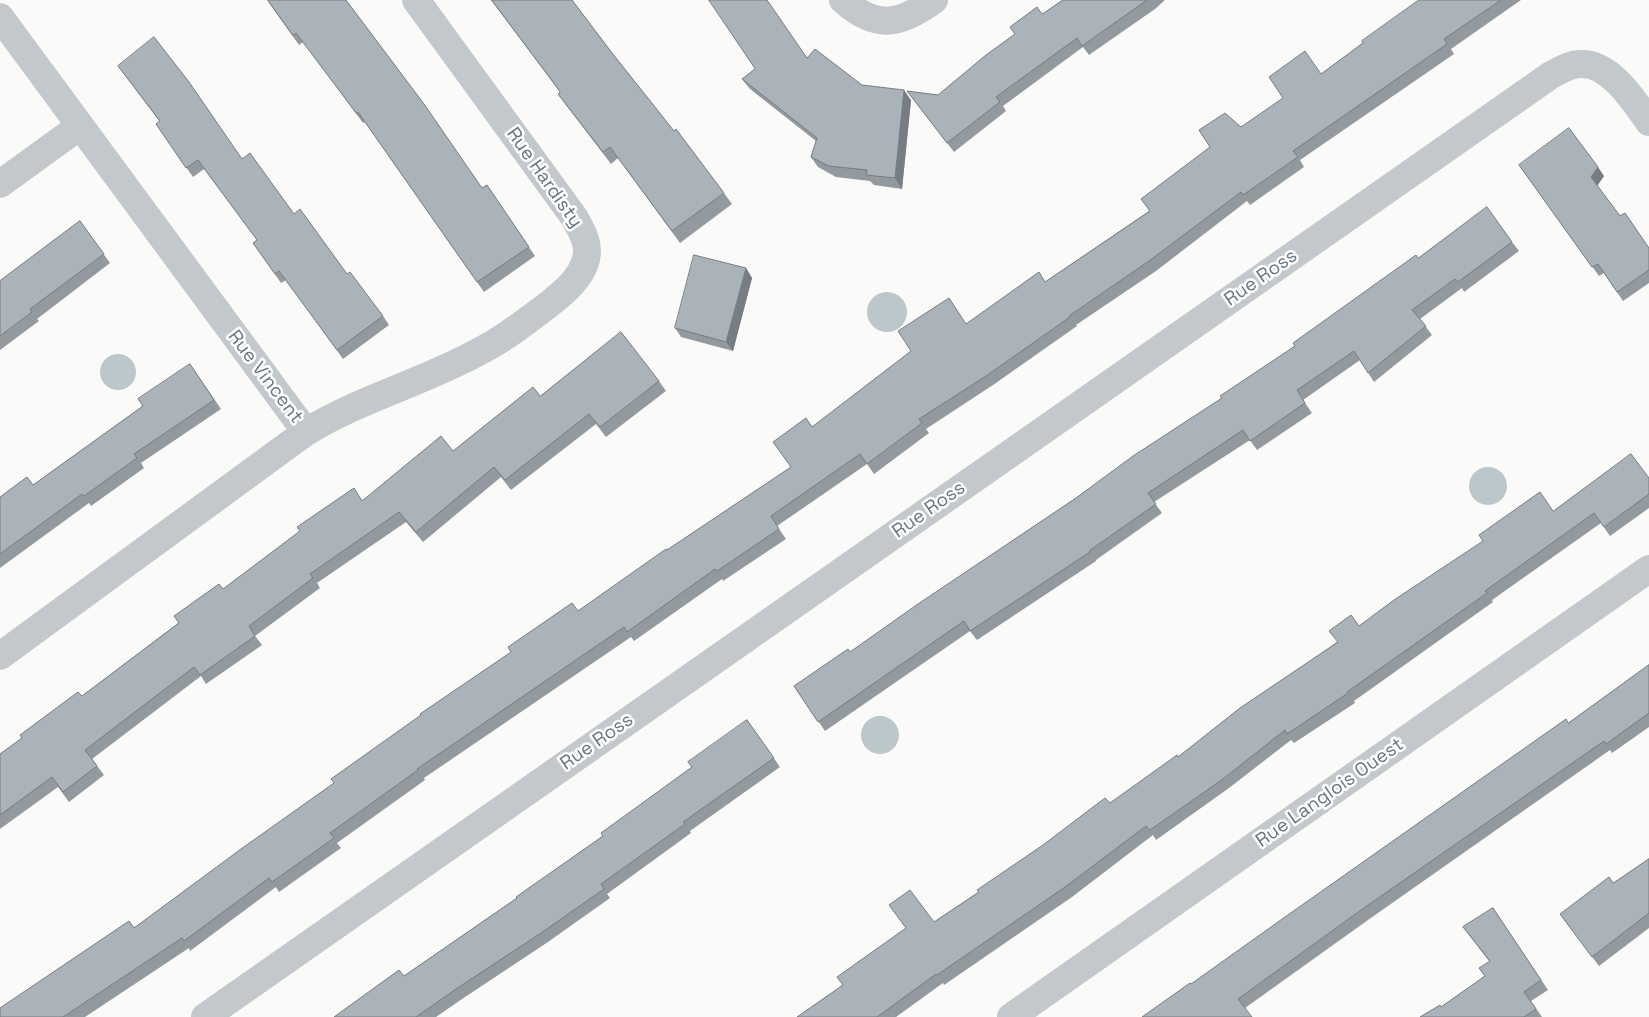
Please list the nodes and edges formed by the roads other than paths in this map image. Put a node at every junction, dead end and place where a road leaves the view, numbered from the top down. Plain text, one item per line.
1 (416, 0) edge
2 (843, 0) edge
3 (934, 0) edge
4 (0, 17) edge
5 (1649, 122) edge
6 (80, 126) junction
7 (0, 184) edge
8 (306, 432) junction
9 (1649, 569) edge
10 (0, 656) edge
11 (205, 1017) edge
12 (1011, 1017) edge

1 - 8 street, Rue Hardisty
2 - 3 street
4 - 6 street, Rue Vincent
5 - 11 street, Rue Ross
6 - 7 street
6 - 8 street, Rue Vincent
8 - 10 street, Rue Vincent
9 - 12 street, Rue Langlois Ouest

